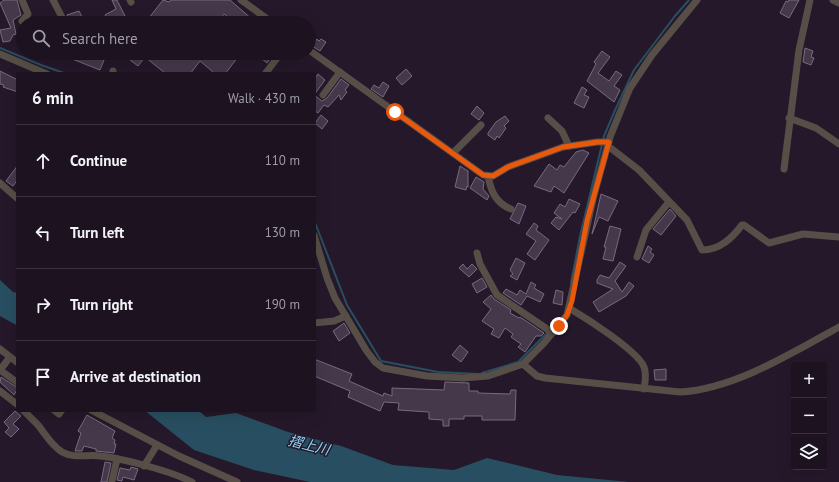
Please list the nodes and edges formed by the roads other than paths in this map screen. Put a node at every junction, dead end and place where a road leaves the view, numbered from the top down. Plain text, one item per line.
1 (22, 0) edge
2 (53, 0) edge
3 (241, 0) edge
4 (697, 0) edge
5 (810, 0) edge
6 (833, 0) edge
7 (839, 3) edge
8 (26, 16) edge
9 (61, 16) edge
10 (263, 16) edge
11 (0, 54) edge
12 (316, 55) edge
13 (276, 60) edge
14 (43, 72) edge
15 (267, 72) edge
16 (340, 72) junction
17 (323, 95) dead end
18 (548, 118) dead end
19 (789, 118) junction
20 (481, 125) dead end
21 (608, 143) junction
22 (839, 144) edge
23 (569, 146) junction
24 (453, 153) junction
25 (784, 168) dead end
26 (488, 176) junction
27 (0, 183) edge
28 (16, 197) edge
29 (669, 202) junction
30 (511, 209) dead end
31 (839, 237) edge
32 (316, 242) edge
33 (477, 253) dead end
34 (637, 258) dead end
35 (570, 308) junction
36 (346, 316) junction
37 (316, 323) edge
38 (839, 327) edge
39 (551, 331) junction
40 (0, 349) edge
41 (10, 357) junction
42 (16, 362) edge
43 (523, 364) junction
44 (0, 370) edge
45 (16, 382) edge
46 (644, 389) junction
47 (0, 391) edge
48 (16, 403) edge
49 (25, 412) edge
50 (95, 412) edge
51 (157, 445) junction
52 (117, 459) junction
53 (144, 466) junction
54 (229, 480) edge
55 (112, 481) edge
56 (192, 482) edge
57 (237, 482) edge

1 - 8 street
2 - 9 street
3 - 10 street
4 - 21 street
5 - 19 street
6 - 7 street
11 - 14 street
12 - 16 street
13 - 15 street
16 - 17 street
16 - 24 street
18 - 23 street
19 - 22 street
19 - 25 street
20 - 24 street
21 - 23 street
21 - 29 street
21 - 35 street
23 - 26 street
24 - 26 street
26 - 30 street
27 - 28 street
29 - 31 street
29 - 34 street
32 - 36 street
33 - 39 street
35 - 39 street
35 - 46 street
36 - 37 street
36 - 43 street
38 - 46 street
39 - 43 street
40 - 41 street
41 - 42 street
41 - 44 street
43 - 46 street
44 - 45 street
47 - 48 street
49 - 52 street
50 - 51 street
51 - 53 street
51 - 54 street
52 - 53 street
52 - 55 street
53 - 56 street
54 - 57 street

